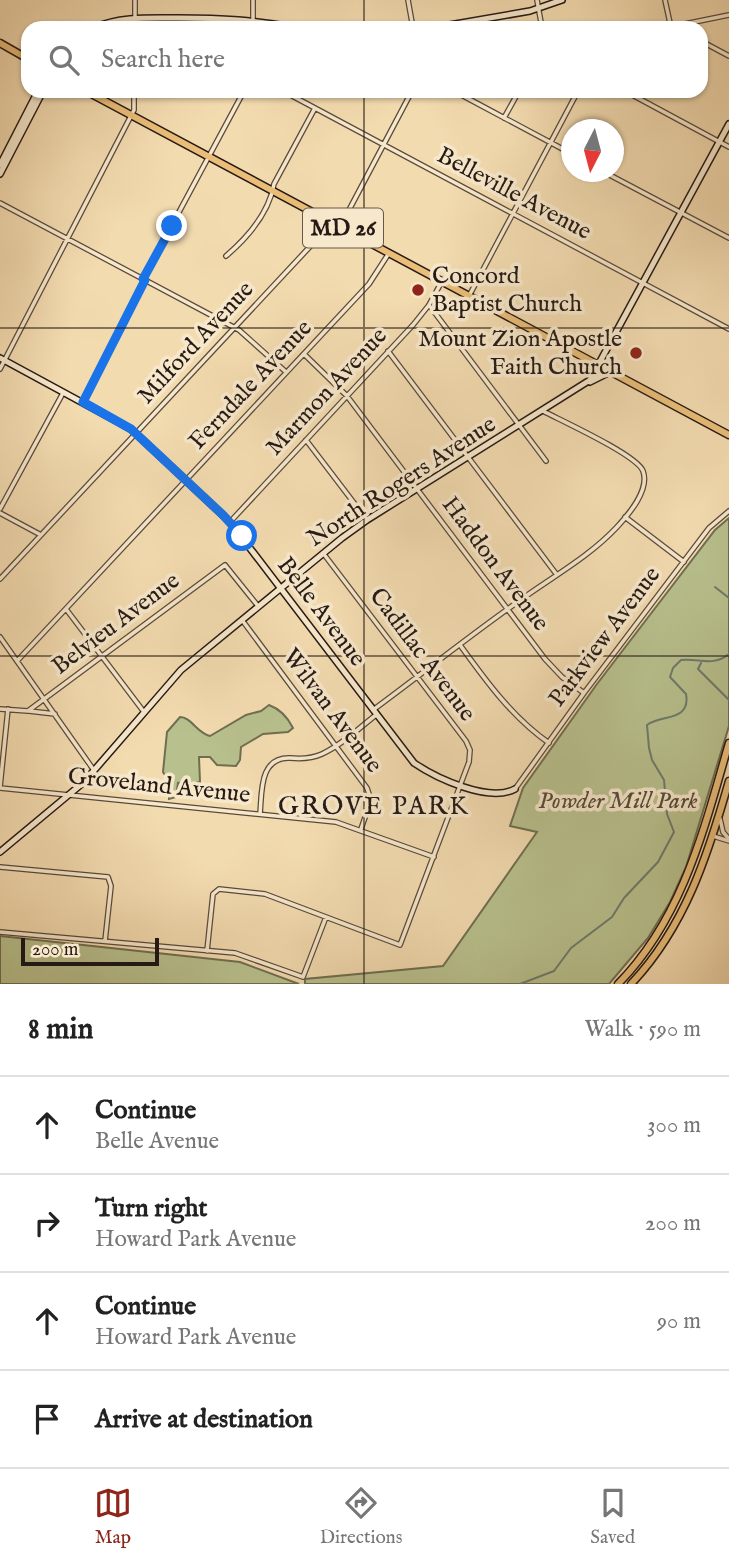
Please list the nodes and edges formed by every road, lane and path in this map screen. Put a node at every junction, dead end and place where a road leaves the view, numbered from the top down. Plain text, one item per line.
1 (135, 0) edge
2 (253, 0) edge
3 (408, 0) edge
4 (537, 0) edge
5 (562, 0) edge
6 (666, 0) edge
7 (538, 9) junction
8 (729, 15) edge
9 (135, 18) junction
10 (253, 20) junction
11 (113, 21) edge
12 (259, 21) edge
13 (412, 21) edge
14 (471, 21) edge
15 (541, 21) edge
16 (672, 21) edge
17 (702, 21) edge
18 (0, 43) edge
19 (708, 45) edge
20 (21, 55) edge
21 (729, 56) edge
22 (37, 98) edge
23 (38, 98) edge
24 (99, 98) edge
25 (134, 98) edge
26 (240, 98) edge
27 (296, 98) edge
28 (408, 98) edge
29 (467, 98) edge
30 (515, 98) edge
31 (574, 98) edge
32 (638, 98) edge
33 (315, 108) junction
34 (131, 115) junction
35 (504, 118) junction
36 (729, 124) edge
37 (720, 142) junction
38 (551, 143) junction
39 (383, 144) junction
40 (729, 146) edge
41 (561, 148) edge
42 (210, 158) junction
43 (0, 165) edge
44 (0, 174) edge
45 (623, 182) edge
46 (273, 191) junction
47 (0, 203) edge
48 (682, 213) junction
49 (513, 214) junction
50 (332, 223) junction
51 (340, 227) junction
52 (729, 238) edge
53 (68, 239) junction
54 (389, 253) junction
55 (226, 256) dead end
56 (144, 279) junction
57 (442, 281) junction
58 (643, 283) junction
59 (469, 296) junction
60 (429, 305) junction
61 (233, 327) junction
62 (729, 329) edge
63 (388, 351) junction
64 (304, 354) junction
65 (2, 359) edge
66 (600, 365) junction
67 (0, 369) edge
68 (612, 371) junction
69 (286, 373) junction
70 (587, 383) junction
71 (64, 391) junction
72 (347, 396) junction
73 (83, 402) junction
74 (543, 411) junction
75 (520, 426) junction
76 (136, 433) junction
77 (729, 435) edge
78 (306, 440) junction
79 (468, 457) junction
80 (546, 461) dead end
81 (186, 480) junction
82 (417, 489) junction
83 (0, 511) edge
84 (729, 511) edge
85 (625, 517) junction
86 (367, 520) junction
87 (230, 522) junction
88 (41, 535) junction
89 (323, 553) junction
90 (684, 562) junction
91 (557, 575) junction
92 (0, 579) edge
93 (281, 588) junction
94 (258, 606) junction
95 (66, 609) junction
96 (507, 609) junction
97 (242, 620) junction
98 (0, 637) edge
99 (460, 645) junction
100 (102, 657) junction
101 (18, 660) junction
102 (417, 678) junction
103 (584, 693) junction
104 (44, 699) junction
105 (0, 709) edge
106 (8, 709) junction
107 (27, 711) junction
108 (144, 712) junction
109 (375, 713) junction
110 (55, 714) junction
111 (549, 743) junction
112 (729, 743) edge
113 (336, 746) junction
114 (94, 771) junction
115 (729, 781) edge
116 (460, 785) junction
117 (0, 788) edge
118 (515, 789) joint
119 (70, 794) junction
120 (260, 814) junction
121 (719, 815) junction
122 (705, 828) junction
123 (360, 829) junction
124 (713, 836) junction
125 (729, 840) edge
126 (0, 852) edge
127 (433, 858) junction
128 (0, 867) edge
129 (326, 917) junction
130 (0, 932) edge
131 (105, 942) junction
132 (207, 951) junction
133 (618, 984) edge
134 (631, 984) edge

1 - 9 street
2 - 10 street
3 - 13 street
4 - 7 street
5 - 7 street
6 - 16 street
7 - 14 street
7 - 15 street
8 - 17 street
9 - 10 street
9 - 11 street
10 - 12 street
18 - 20 main road
19 - 21 street
22 - 43 street
23 - 44 street
24 - 34 main road, MD 26
25 - 34 street
26 - 42 street
27 - 33 street, Belleville Avenue
28 - 39 street
29 - 35 street
30 - 35 street
31 - 38 street
32 - 37 street
33 - 39 street, Belleville Avenue
33 - 46 street
34 - 42 main road, MD 26
34 - 53 street
35 - 38 street
36 - 37 street, North Rogers Avenue
37 - 40 street
37 - 48 street, North Rogers Avenue
38 - 41 street
38 - 49 street
39 - 49 street, Belleville Avenue
39 - 51 street
42 - 46 main road, MD 26
42 - 56 street
45 - 48 street
46 - 50 main road, MD 26
46 - 55 street
47 - 53 street
48 - 52 street
48 - 58 street, North Rogers Avenue
49 - 58 street, Belleville Avenue
49 - 59 street
50 - 51 main road, MD 26
50 - 61 street, Milford Avenue
51 - 54 main road, MD 26
53 - 56 street
53 - 65 street
54 - 57 main road, MD 26
54 - 64 street, Ferndale Avenue
56 - 61 street
56 - 73 street
57 - 59 main road, MD 26
57 - 60 street, Marmon Avenue
58 - 62 street, Belleville Avenue
58 - 66 street, North Rogers Avenue
59 - 66 main road, MD 26
60 - 63 street, Marmon Avenue
60 - 75 street
61 - 69 street
61 - 76 street, Milford Avenue
63 - 72 street, Marmon Avenue
63 - 79 street
64 - 69 street, Ferndale Avenue
64 - 72 street, Haddon Avenue
65 - 67 street
65 - 71 street, Belle Avenue
66 - 68 main road, MD 26
66 - 70 street, North Rogers Avenue
68 - 70 street
68 - 77 main road, MD 26
69 - 81 street, Ferndale Avenue
70 - 74 street, North Rogers Avenue
71 - 73 street, Belle Avenue
71 - 83 street
72 - 78 street, Marmon Avenue
72 - 82 street, Haddon Avenue
73 - 76 street, Belle Avenue
74 - 75 street, North Rogers Avenue
74 - 85 street
75 - 79 street, North Rogers Avenue
75 - 80 street
76 - 81 street, Belle Avenue
76 - 88 street, Milford Avenue
78 - 86 street
78 - 87 street, Marmon Avenue
79 - 82 street, North Rogers Avenue
79 - 91 street
81 - 87 street, Belle Avenue
81 - 95 street, Ferndale Avenue
82 - 86 street, North Rogers Avenue
82 - 96 street, Haddon Avenue
83 - 88 street
84 - 90 street, Parkview Avenue
85 - 90 street
85 - 91 street
86 - 89 street, North Rogers Avenue
87 - 93 street, Belle Avenue
88 - 92 street, Milford Avenue
89 - 93 street, North Rogers Avenue
89 - 102 street, Cadillac Avenue
90 - 103 street, Parkview Avenue
91 - 96 street
93 - 94 street, North Rogers Avenue
93 - 109 street, Belle Avenue
94 - 97 street, North Rogers Avenue
94 - 100 street, Belvieu Avenue
95 - 100 street
95 - 101 street, Ferndale Avenue
96 - 99 street
96 - 103 street, Haddon Avenue
97 - 108 street, North Rogers Avenue
97 - 113 street, Wilvan Avenue
98 - 101 street
99 - 102 street
99 - 111 street
100 - 104 street, Belvieu Avenue
100 - 108 street
101 - 104 street
102 - 109 street
102 - 116 street, Cadillac Avenue
103 - 111 street, Parkview Avenue
104 - 107 street, Belvieu Avenue
104 - 110 street
105 - 106 street, Belvieu Avenue
106 - 107 street, Belvieu Avenue
106 - 117 street
107 - 110 street, Belvieu Avenue
108 - 114 street, North Rogers Avenue
109 - 113 street
109 - 116 street, Belle Avenue
110 - 114 street
111 - 118 street, Parkview Avenue
112 - 122 main road
113 - 120 street
113 - 123 street, Wilvan Avenue
114 - 119 street, North Rogers Avenue
115 - 121 main road
116 - 118 street, Belle Avenue
116 - 127 street, Cadillac Avenue
117 - 119 street, Groveland Avenue
119 - 120 street, Groveland Avenue
119 - 126 street, North Rogers Avenue
120 - 123 street, Groveland Avenue
121 - 124 main road
121 - 125 street
122 - 124 main road
122 - 133 main road
123 - 127 street, Groveland Avenue
124 - 125 street
124 - 134 main road
127 - 129 street, Cadillac Avenue
128 - 131 street
129 - 132 street
129 - 132 street
130 - 131 street
131 - 132 street

